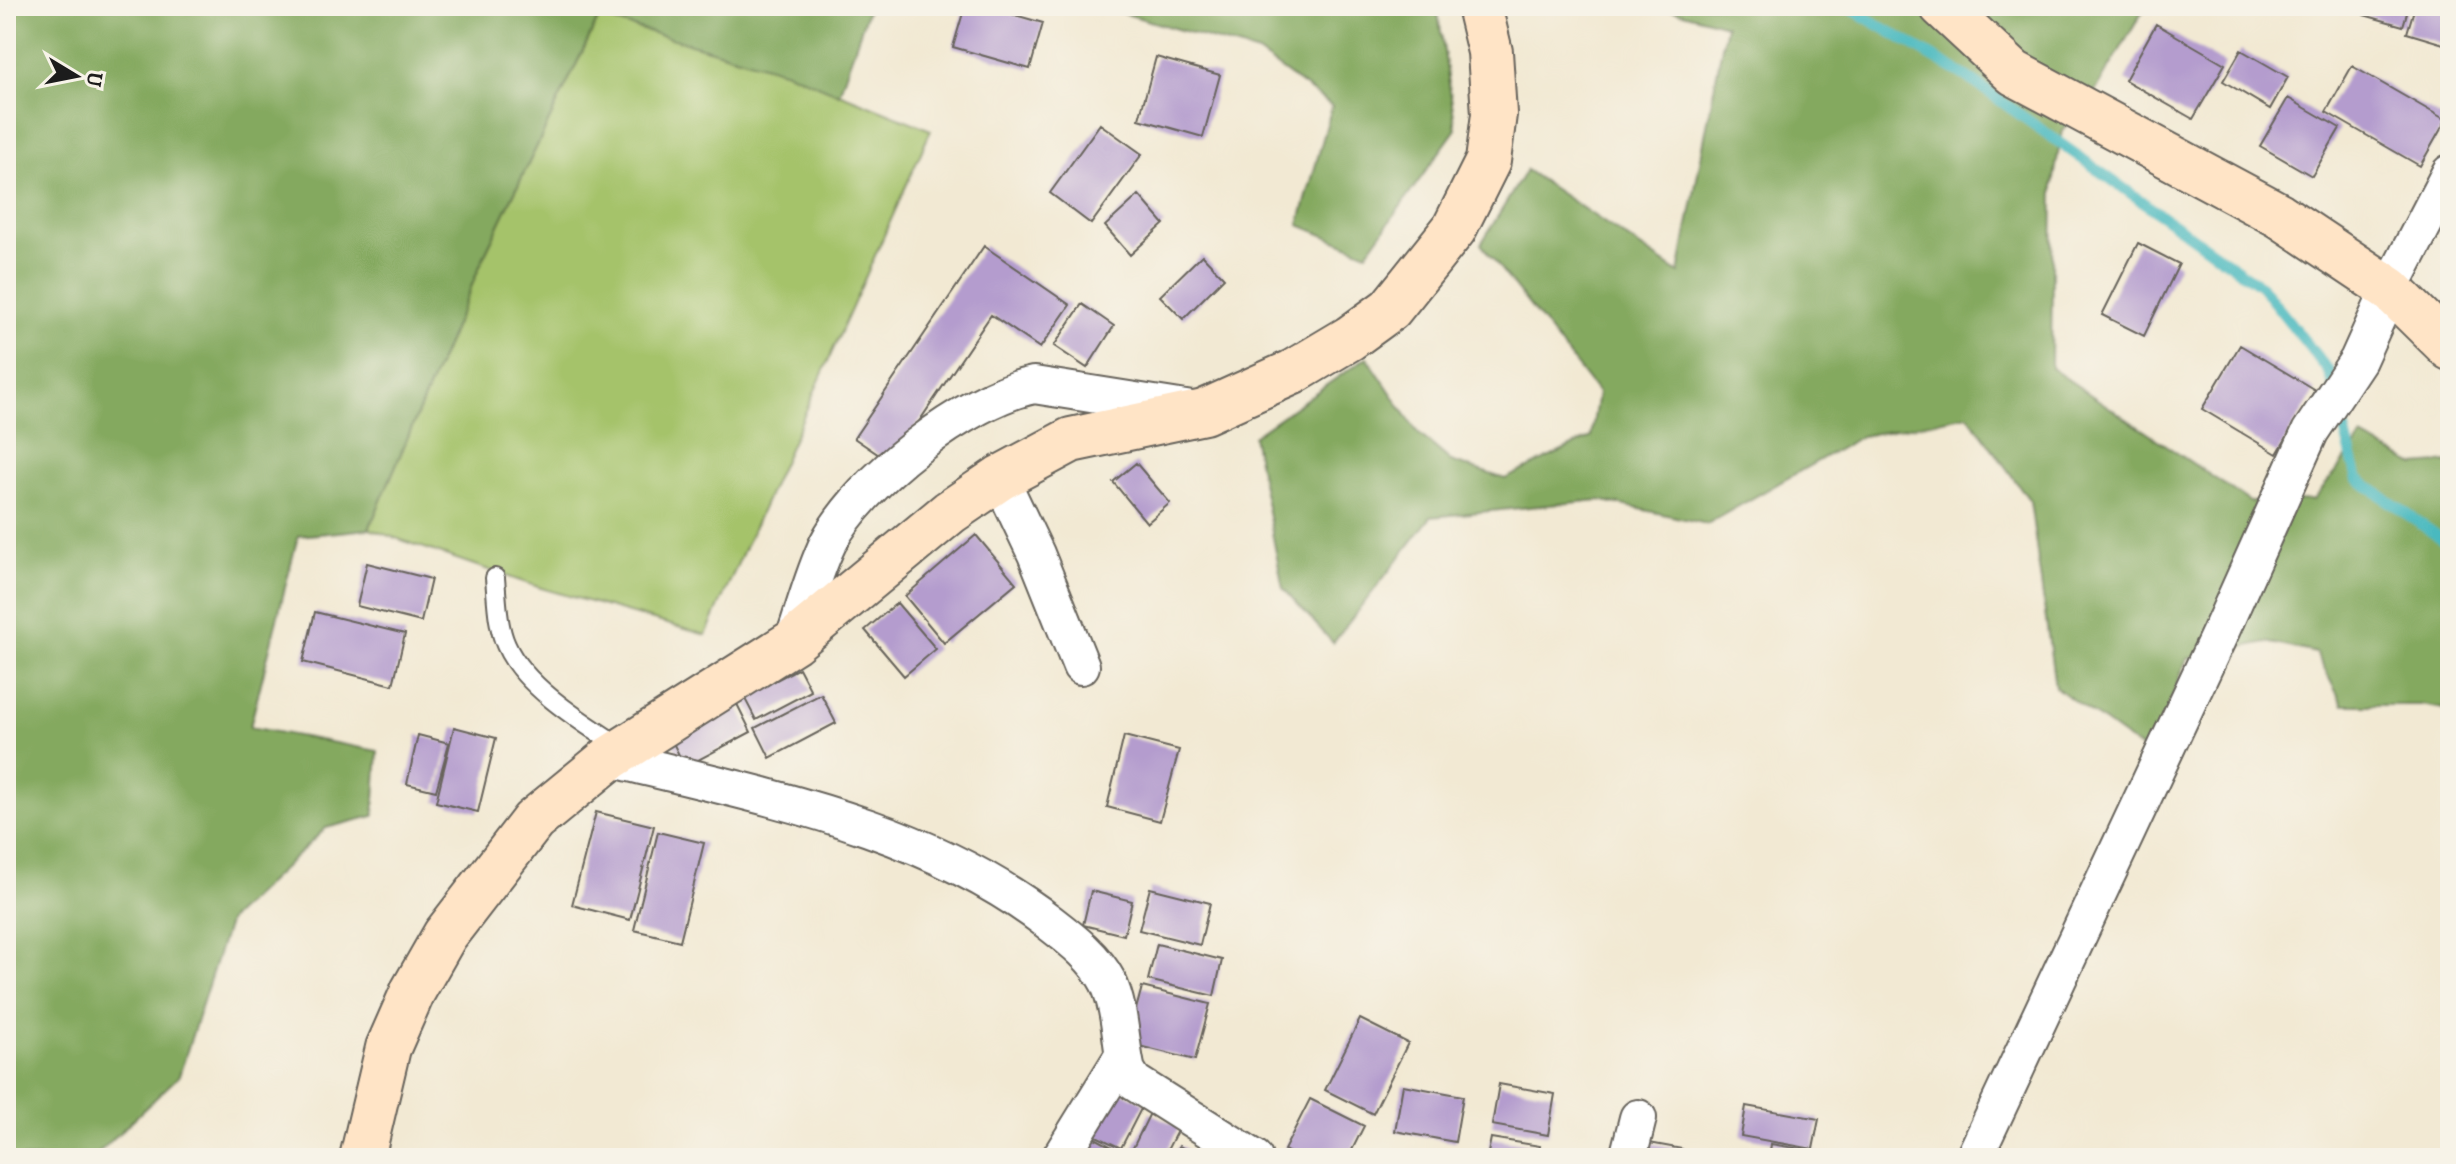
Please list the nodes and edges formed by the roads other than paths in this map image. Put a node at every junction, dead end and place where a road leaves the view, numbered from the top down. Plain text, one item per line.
1 (1479, 6) edge
2 (1942, 6) edge
3 (2450, 173) edge
4 (2390, 289) junction
5 (2450, 348) edge
6 (1204, 412) junction
7 (1000, 478) junction
8 (495, 578) dead end
9 (793, 642) junction
10 (1081, 666) dead end
11 (617, 754) junction
12 (1123, 1056) junction
13 (1638, 1118) dead end
14 (362, 1158) edge
15 (1060, 1158) edge
16 (1254, 1158) edge
17 (1628, 1158) edge
18 (1974, 1158) edge

1 - 6 street
2 - 4 street
3 - 4 street
4 - 5 street
4 - 18 street
6 - 7 street
6 - 9 street
7 - 9 street
7 - 10 street
8 - 11 lane
9 - 11 street
11 - 12 street
11 - 14 street
12 - 15 street
12 - 16 street
13 - 17 street

